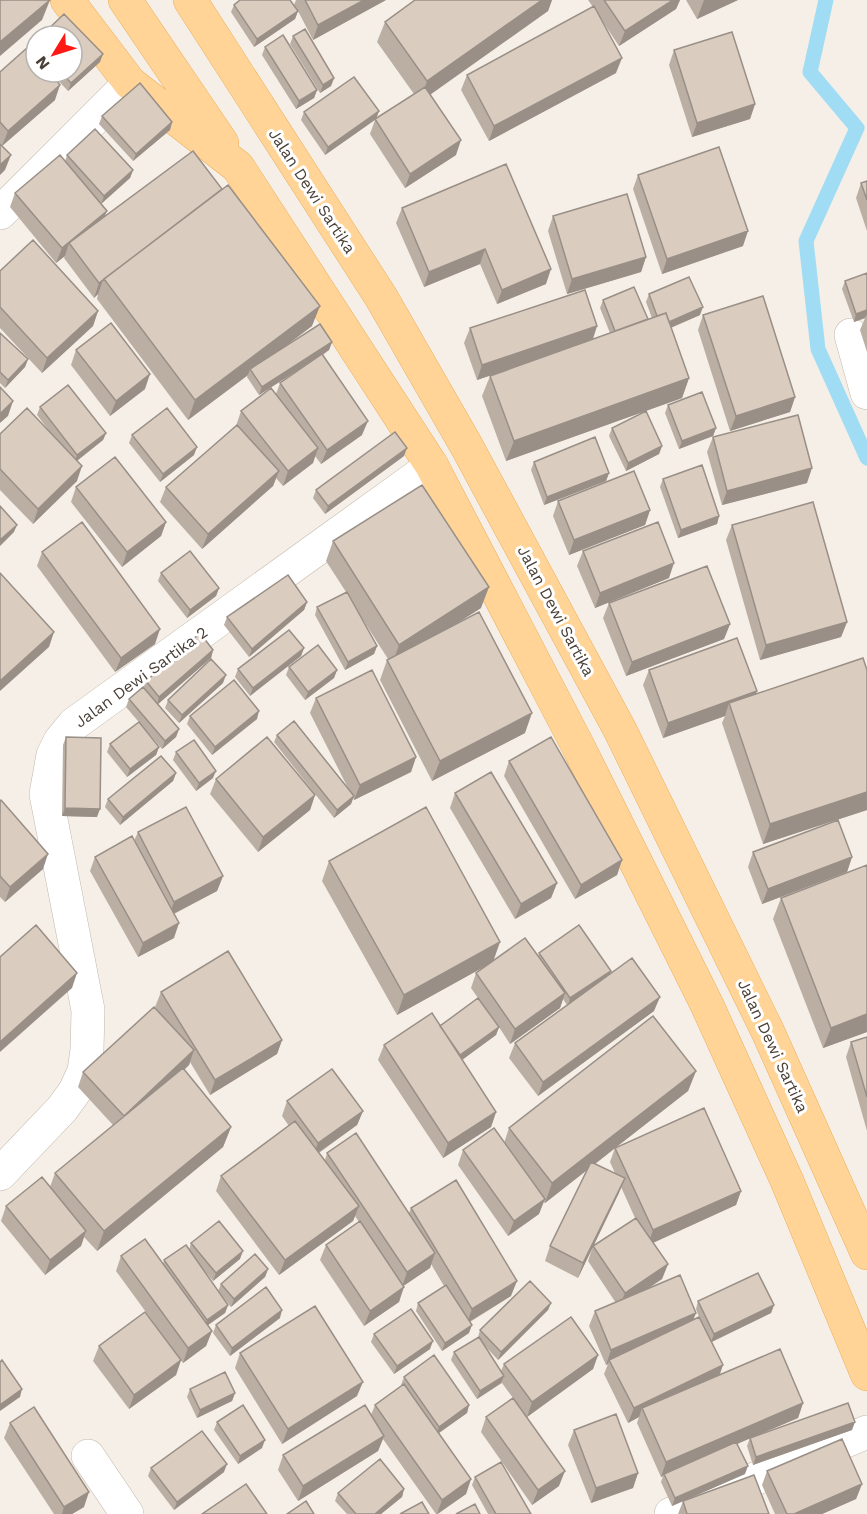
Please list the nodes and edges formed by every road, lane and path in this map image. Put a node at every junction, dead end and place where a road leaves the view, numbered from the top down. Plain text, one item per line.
1 (67, 0) edge
2 (125, 0) edge
3 (190, 0) edge
4 (130, 83) junction
5 (238, 167) junction
6 (0, 213) edge
7 (851, 335) dead end
8 (867, 393) edge
9 (466, 445) junction
10 (432, 466) junction
11 (0, 1174) edge
12 (867, 1253) edge
13 (867, 1374) edge
14 (867, 1432) edge
15 (88, 1456) dead end
16 (127, 1514) edge
17 (671, 1514) edge

1 - 4 main road
2 - 5 main road
3 - 9 main road, Jalan Dewi Sartika
4 - 5 main road
4 - 6 street
5 - 10 main road
7 - 8 street
9 - 10 main road
9 - 12 main road, Jalan Dewi Sartika
10 - 11 street, Jalan Dewi Sartika 2
10 - 13 main road
14 - 17 street
15 - 16 street

